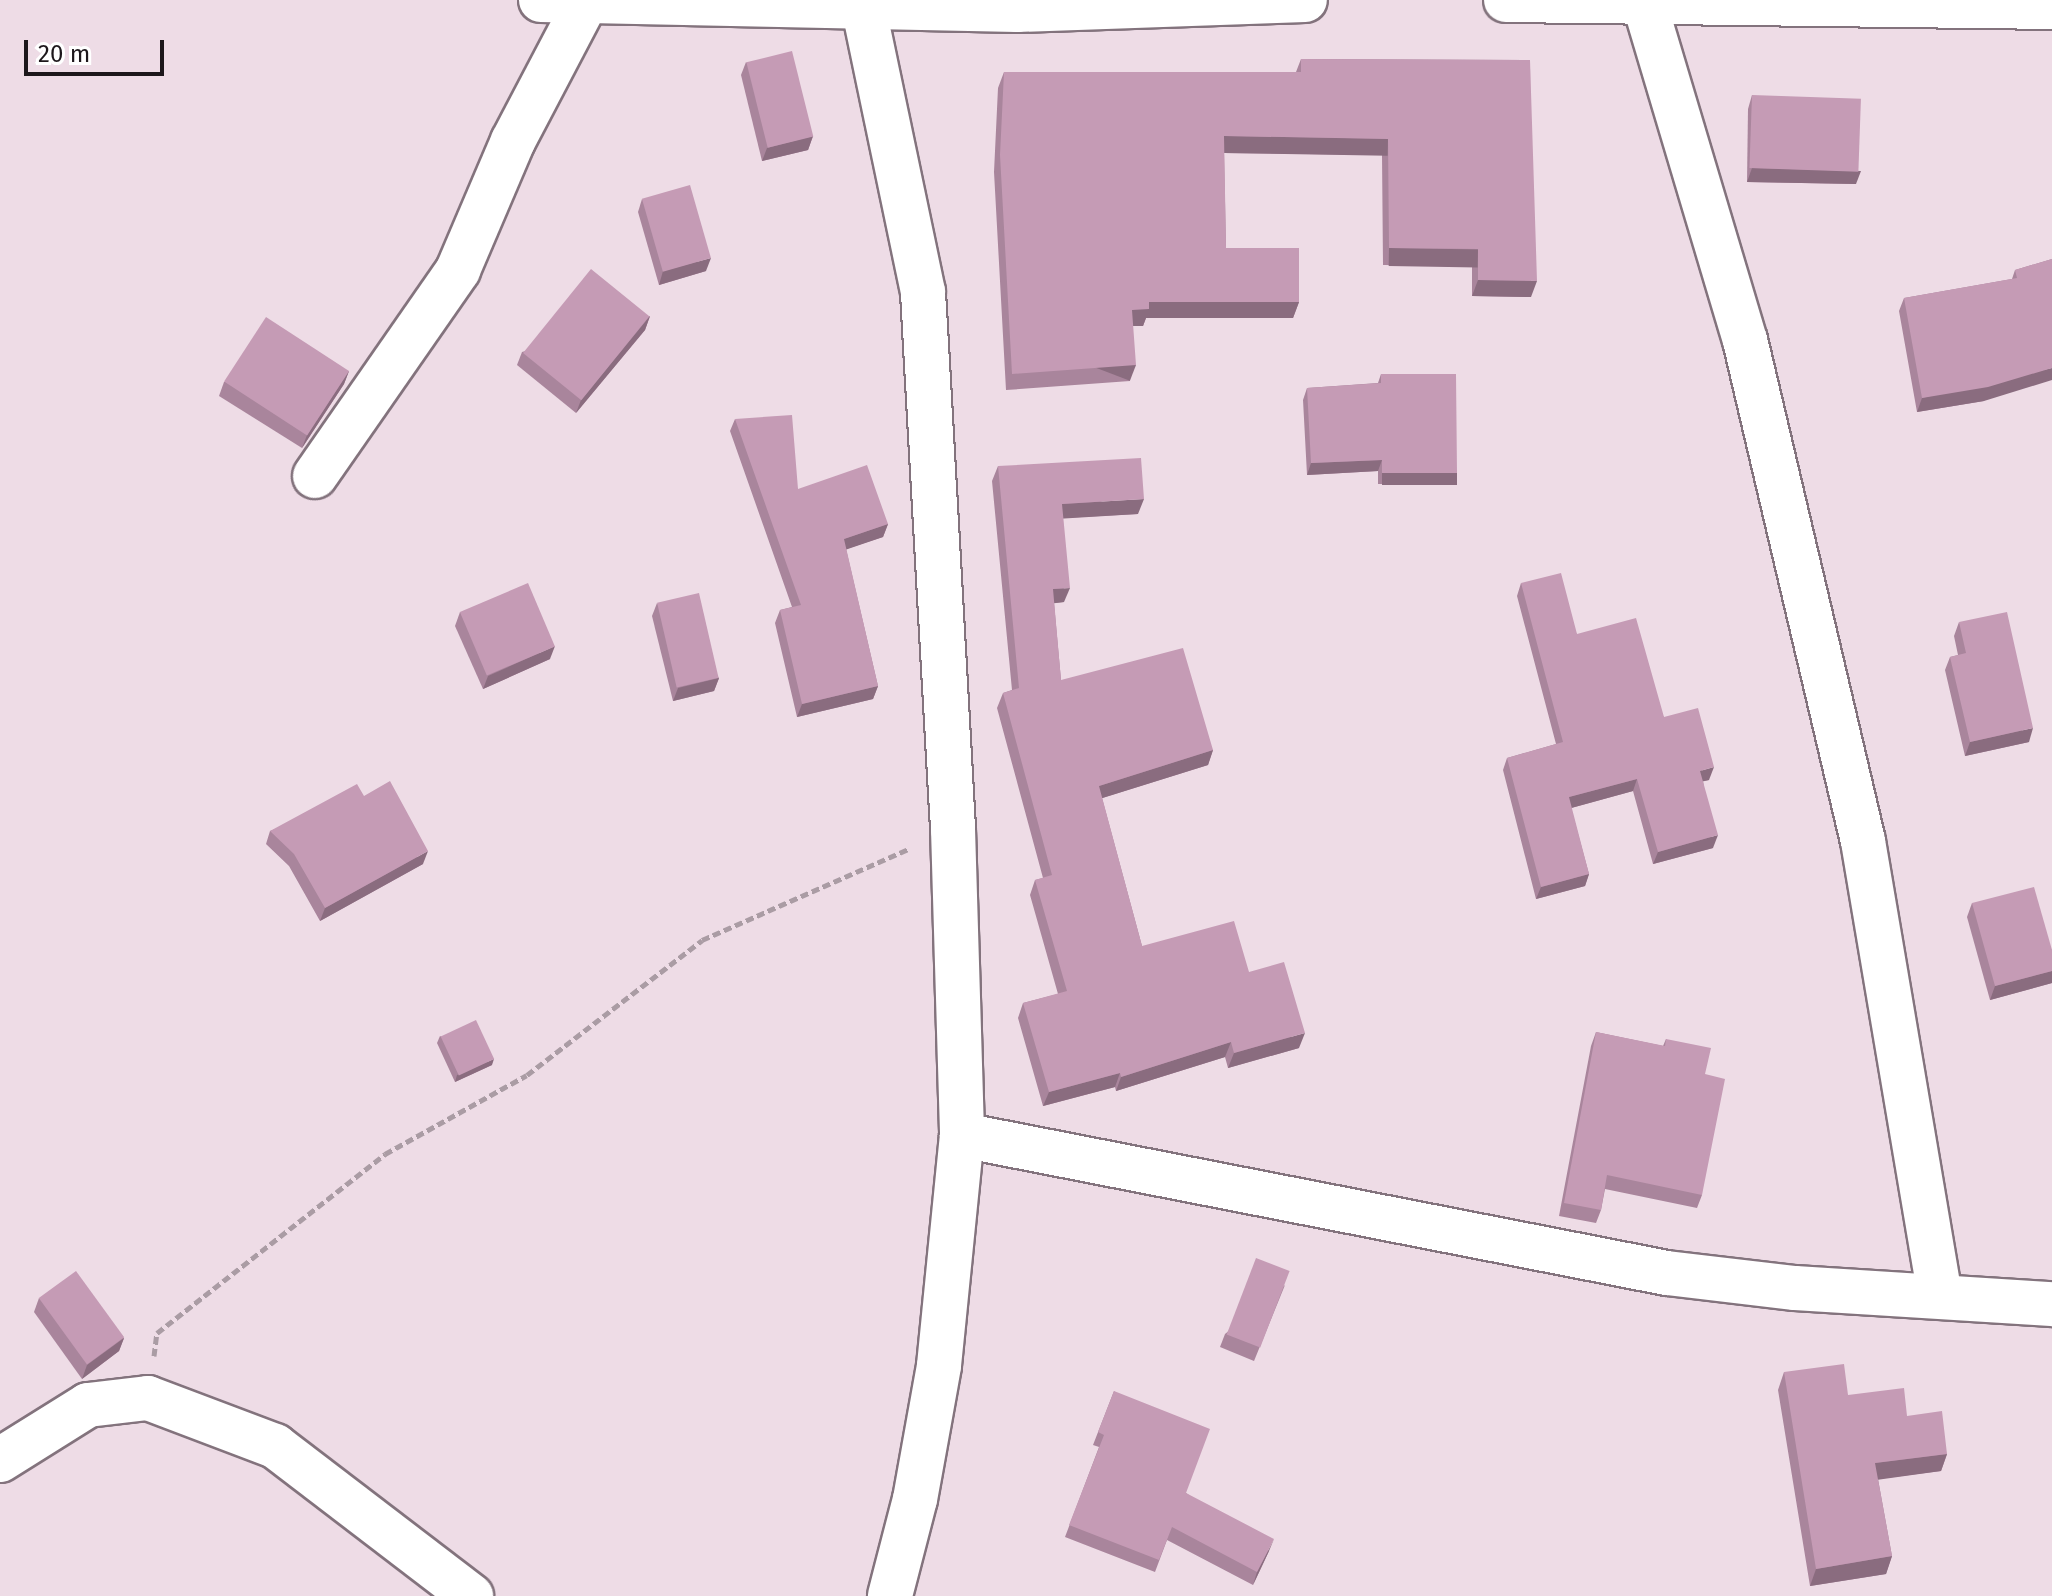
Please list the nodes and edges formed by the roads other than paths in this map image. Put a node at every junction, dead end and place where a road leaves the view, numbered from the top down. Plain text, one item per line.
1 (541, 0) edge
2 (1305, 0) edge
3 (1506, 0) edge
4 (863, 2) edge
5 (585, 4) junction
6 (1018, 5) edge
7 (1645, 5) junction
8 (2052, 7) edge
9 (315, 476) dead end
10 (962, 1135) junction
11 (1940, 1294) junction
12 (2052, 1304) edge
13 (0, 1460) edge
14 (471, 1596) edge
15 (890, 1596) edge

1 - 5 street
2 - 6 street
3 - 7 street
4 - 5 street
4 - 6 street
4 - 10 street
5 - 9 street
7 - 8 street
7 - 11 street
10 - 11 street
10 - 15 street
11 - 12 street
13 - 14 street

